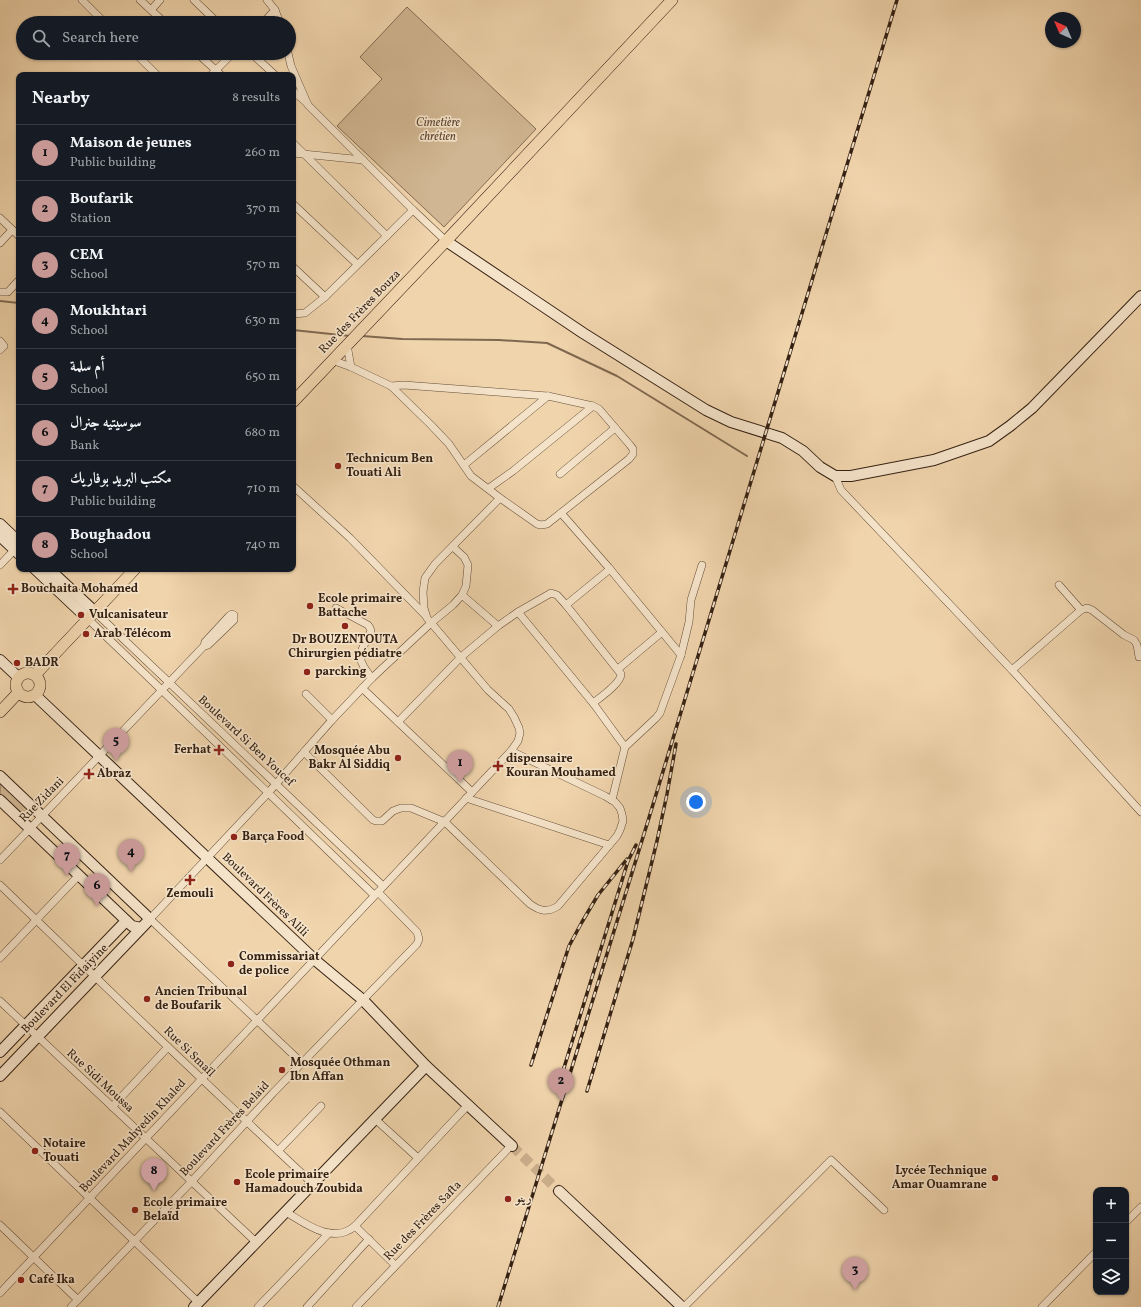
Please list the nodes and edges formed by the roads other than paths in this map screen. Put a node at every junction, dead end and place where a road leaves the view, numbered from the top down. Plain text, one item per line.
1 (82, 0) edge
2 (140, 0) edge
3 (160, 0) edge
4 (194, 0) edge
5 (267, 0) edge
6 (672, 0) edge
7 (150, 10) junction
8 (276, 10) junction
9 (98, 16) edge
10 (157, 16) edge
11 (211, 16) edge
12 (270, 16) edge
13 (278, 16) edge
14 (142, 60) edge
15 (204, 60) edge
16 (227, 60) edge
17 (259, 60) edge
18 (290, 60) edge
19 (155, 72) edge
20 (215, 72) edge
21 (217, 72) edge
22 (272, 72) edge
23 (294, 72) edge
24 (296, 77) edge
25 (296, 94) edge
26 (308, 105) junction
27 (296, 146) edge
28 (296, 153) edge
29 (304, 154) junction
30 (363, 160) junction
31 (296, 207) edge
32 (413, 210) junction
33 (0, 218) edge
34 (12, 230) junction
35 (16, 233) edge
36 (388, 236) junction
37 (446, 241) junction
38 (0, 243) edge
39 (357, 264) junction
40 (296, 270) edge
41 (16, 283) edge
42 (0, 292) edge
43 (1141, 296) edge
44 (325, 297) junction
45 (296, 314) edge
46 (0, 341) edge
47 (349, 343) junction
48 (0, 350) edge
49 (332, 360) junction
50 (351, 367) junction
51 (391, 386) junction
52 (548, 396) junction
53 (296, 399) edge
54 (593, 406) junction
55 (615, 428) junction
56 (464, 465) junction
57 (560, 474) dead end
58 (835, 476) junction
59 (489, 488) junction
60 (296, 489) edge
61 (500, 498) junction
62 (561, 513) junction
63 (0, 524) edge
64 (0, 536) edge
65 (16, 545) edge
66 (453, 546) junction
67 (16, 547) edge
68 (16, 550) edge
69 (0, 565) edge
70 (702, 565) dead end
71 (610, 569) junction
72 (132, 572) edge
73 (51, 573) edge
74 (1059, 585) dead end
75 (462, 595) junction
76 (566, 605) junction
77 (336, 608) dead end
78 (1081, 610) junction
79 (518, 612) junction
80 (91, 616) junction
81 (429, 621) junction
82 (498, 626) junction
83 (662, 632) junction
84 (204, 646) junction
85 (681, 655) junction
86 (461, 657) junction
87 (1139, 657) dead end
88 (0, 660) edge
89 (618, 669) junction
90 (1012, 670) junction
91 (35, 675) junction
92 (18, 677) junction
93 (372, 678) junction
94 (169, 683) junction
95 (362, 688) junction
96 (161, 690) junction
97 (18, 693) junction
98 (306, 694) dead end
99 (35, 695) junction
100 (594, 703) junction
101 (0, 712) edge
102 (332, 720) junction
103 (398, 722) junction
104 (625, 747) junction
105 (513, 749) junction
106 (304, 752) junction
107 (99, 756) junction
108 (0, 776) edge
109 (276, 785) junction
110 (472, 792) junction
111 (268, 794) junction
112 (466, 798) junction
113 (0, 800) edge
114 (612, 800) junction
115 (1140, 809) edge
116 (42, 816) junction
117 (445, 822) junction
118 (30, 829) junction
119 (609, 845) junction
120 (208, 858) junction
121 (0, 860) edge
122 (79, 876) junction
123 (0, 885) edge
124 (378, 891) junction
125 (150, 919) junction
126 (36, 920) junction
127 (126, 921) junction
128 (141, 928) junction
129 (0, 958) edge
130 (315, 960) junction
131 (84, 965) junction
132 (95, 976) junction
133 (0, 1000) edge
134 (363, 1000) junction
135 (258, 1020) junction
136 (26, 1025) junction
137 (38, 1037) junction
138 (168, 1047) junction
139 (0, 1052) edge
140 (302, 1063) junction
141 (426, 1066) junction
142 (0, 1076) edge
143 (202, 1079) junction
144 (468, 1105) junction
145 (321, 1106) dead end
146 (112, 1107) junction
147 (0, 1112) edge
148 (375, 1119) junction
149 (246, 1122) junction
150 (146, 1138) junction
151 (509, 1148) joint
152 (278, 1151) junction
153 (418, 1158) junction
154 (192, 1181) junction
155 (313, 1184) junction
156 (559, 1191) tunnel mouth
157 (90, 1198) junction
158 (1141, 1208) edge
159 (884, 1210) dead end
160 (286, 1212) junction
161 (1129, 1219) edge
162 (0, 1225) edge
163 (355, 1226) junction
164 (329, 1233) junction
165 (369, 1239) junction
166 (135, 1241) junction
167 (256, 1242) junction
168 (1093, 1255) edge
169 (34, 1257) junction
170 (396, 1265) junction
171 (0, 1293) edge
172 (78, 1300) junction
173 (196, 1305) edge
174 (72, 1307) edge
175 (258, 1307) edge
176 (307, 1307) edge
177 (356, 1307) edge
178 (683, 1307) edge
179 (1042, 1307) edge

1 - 9 street
2 - 7 street
3 - 7 street
4 - 11 street
5 - 8 street
6 - 37 main road, Rue des Frères Bouza
7 - 10 street
8 - 12 street
8 - 13 street
14 - 19 street
15 - 20 street
16 - 21 street
17 - 22 street
18 - 23 street
24 - 26 street
25 - 26 street
26 - 30 street
27 - 29 street
28 - 29 street
29 - 30 street
29 - 36 street
30 - 32 street
31 - 39 street
32 - 36 street
32 - 37 street
33 - 34 street
34 - 35 street
34 - 38 street
36 - 39 street
37 - 47 main road, Rue des Frères Bouza
37 - 58 main road
39 - 44 street
40 - 44 street
41 - 42 street
43 - 58 main road
44 - 45 street
46 - 48 street
47 - 49 main road, Rue des Frères Bouza
47 - 50 street
49 - 50 street
49 - 53 main road, Rue des Frères Bouza
50 - 51 street
51 - 52 street
51 - 56 street
52 - 54 street
52 - 56 street
54 - 55 street
54 - 59 street
55 - 57 street
55 - 62 street
56 - 59 street
58 - 90 street
59 - 61 street
60 - 81 street
61 - 62 street
61 - 66 street
62 - 71 street
63 - 65 main road
64 - 67 main road
66 - 75 street
66 - 81 street
68 - 69 street
70 - 85 street
71 - 76 street
71 - 83 street
72 - 80 main road
73 - 80 main road
74 - 78 street
75 - 81 street
75 - 82 street
76 - 79 street
76 - 89 street
77 - 93 street
78 - 87 street
78 - 90 street
79 - 82 street
79 - 100 street
80 - 91 main road
80 - 94 street, Boulevard Si Ben Youcef
80 - 96 street, Boulevard Si Ben Youcef
81 - 86 street
81 - 93 street
82 - 86 street
83 - 85 street
83 - 89 street
84 - 84 street
84 - 94 street, Rue Zidani
85 - 104 street
86 - 103 street
86 - 105 street
88 - 92 main road
89 - 100 street
90 - 115 street
91 - 92 main road
91 - 99 main road
92 - 97 main road
93 - 95 street
94 - 96 street, Rue Zidani
94 - 109 street, Boulevard Si Ben Youcef
95 - 102 street
95 - 103 street
96 - 107 street, Rue Zidani
96 - 111 street, Boulevard Si Ben Youcef
97 - 99 main road
97 - 101 main road
98 - 102 street
99 - 107 main road, Boulevard Frères Alili
100 - 104 street
102 - 106 street
103 - 110 street
104 - 114 street
105 - 110 street, Boulevard Mahyedin Khaled
105 - 114 street
106 - 109 street
106 - 117 street
107 - 116 street, Rue Zidani
107 - 120 main road, Boulevard Frères Alili
108 - 116 main road
109 - 111 street
109 - 124 street, Boulevard Si Ben Youcef
110 - 112 street, Boulevard Mahyedin Khaled
111 - 120 street
111 - 124 street, Boulevard Si Ben Youcef
112 - 117 street, Boulevard Mahyedin Khaled
112 - 119 street
113 - 118 main road
114 - 119 street
116 - 118 street, Rue Zidani
116 - 125 main road
117 - 119 street
117 - 124 street, Boulevard Mahyedin Khaled
118 - 121 street, Rue Zidani
118 - 122 main road
120 - 125 street
120 - 130 main road, Boulevard Frères Alili
122 - 126 street
122 - 127 main road
123 - 126 street, Rue Si Smaïl
124 - 130 street, Boulevard Mahyedin Khaled
124 - 134 street, Boulevard Frères Belaid
125 - 128 main road, Boulevard El Fidaiyine
125 - 135 street
126 - 129 street
126 - 131 street, Rue Si Smaïl
127 - 128 main road
127 - 131 main road, Boulevard El Fidaiyine
128 - 132 main road, Boulevard El Fidaiyine
130 - 134 main road, Boulevard Frères Alili
130 - 135 street, Boulevard Mahyedin Khaled
131 - 132 street, Rue Si Smaïl
131 - 136 main road, Boulevard El Fidaiyine
132 - 137 main road, Boulevard El Fidaiyine
132 - 138 street, Rue Si Smaïl
133 - 136 street, Rue Sidi Moussa
134 - 140 street, Boulevard Frères Belaid
134 - 141 main road, Boulevard Frères Alili
135 - 140 street
135 - 143 street, Boulevard Mahyedin Khaled
136 - 137 street, Rue Sidi Moussa
136 - 139 main road, Boulevard El Fidaiyine
137 - 142 main road, Boulevard El Fidaiyine
137 - 146 street, Rue Sidi Moussa
138 - 143 street, Rue Si Smaïl
138 - 146 street
140 - 149 street, Boulevard Frères Belaid
141 - 144 main road, Boulevard Frères Alili
141 - 148 main road
143 - 149 street, Rue Si Smaïl
143 - 150 street, Boulevard Mahyedin Khaled
144 - 151 main road, Boulevard Frères Alili
144 - 153 street
145 - 152 street
146 - 150 street, Rue Sidi Moussa
147 - 157 street
148 - 153 street
148 - 155 main road
149 - 152 street, Rue Si Smaïl
149 - 154 street, Boulevard Frères Belaid
150 - 154 street, Rue Sidi Moussa
150 - 157 street, Boulevard Mahyedin Khaled
151 - 170 street, Rue des Frères Safta
152 - 155 street, Rue Si Smaïl
153 - 163 street
154 - 166 street, Boulevard Frères Belaid
154 - 167 street, Rue Sidi Moussa
155 - 160 main road
156 - 178 main road
157 - 166 street
157 - 169 street, Boulevard Mahyedin Khaled
158 - 161 street
159 - 178 street
160 - 164 street
160 - 167 main road
162 - 169 street
163 - 164 street
163 - 165 street
164 - 175 street
165 - 170 street
165 - 176 street
166 - 172 street, Boulevard Frères Belaid
166 - 173 street
167 - 173 main road
168 - 179 street
169 - 171 street, Boulevard Mahyedin Khaled
169 - 172 street
170 - 177 street, Rue des Frères Safta
172 - 174 street, Boulevard Frères Belaid

